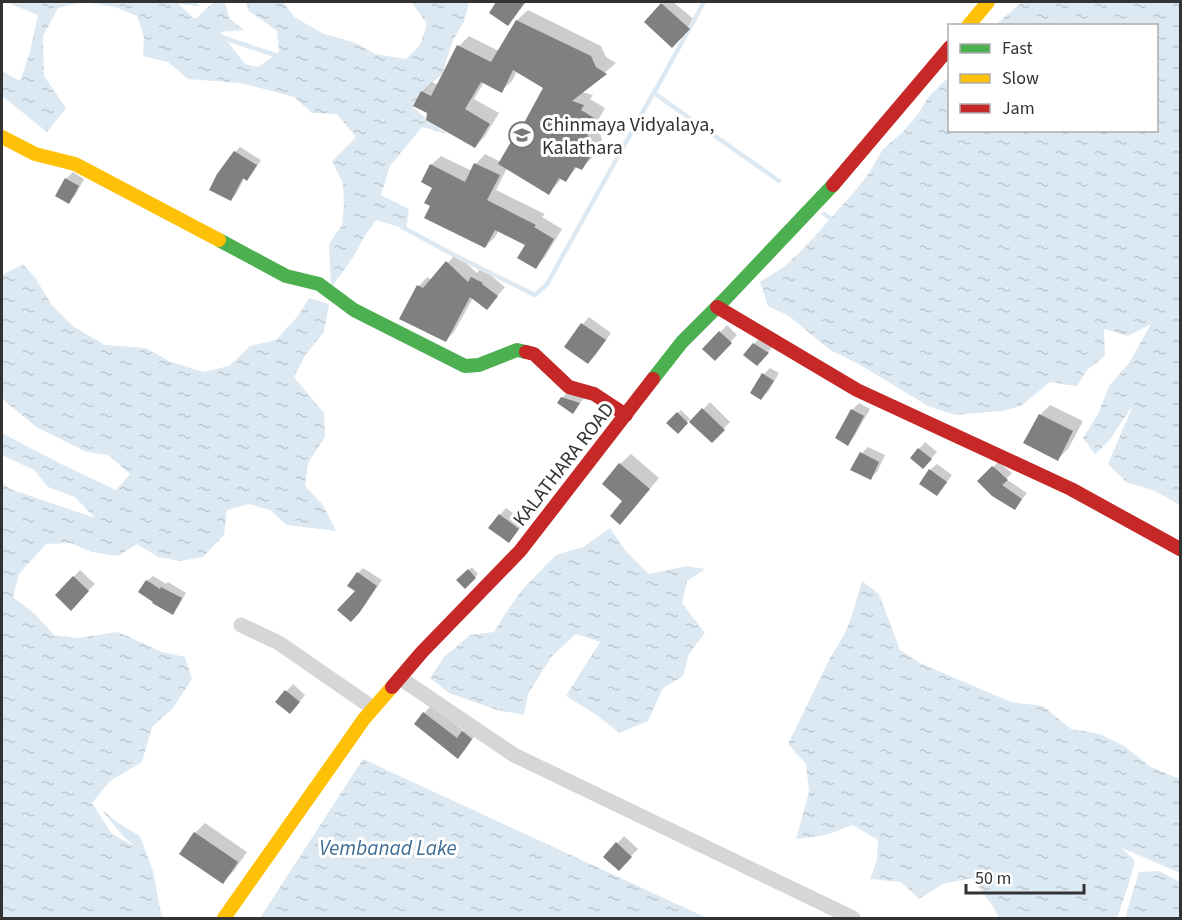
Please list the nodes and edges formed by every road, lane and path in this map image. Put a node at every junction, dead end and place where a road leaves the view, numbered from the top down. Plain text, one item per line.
1 (988, 2) edge
2 (970, 24) edge
3 (948, 49) edge
4 (2, 137) edge
5 (717, 307) junction
6 (626, 415) junction
7 (1180, 549) edge
8 (241, 625) dead end
9 (400, 678) junction
10 (373, 708) junction
11 (224, 918) edge
12 (852, 918) edge

1 - 2 street
3 - 5 street, KALATHARA ROAD
4 - 6 street
5 - 6 street, KALATHARA ROAD
5 - 7 street
6 - 9 street, KALATHARA ROAD
8 - 10 street
9 - 10 street, KALATHARA ROAD
9 - 12 street
10 - 11 street, KALATHARA ROAD

